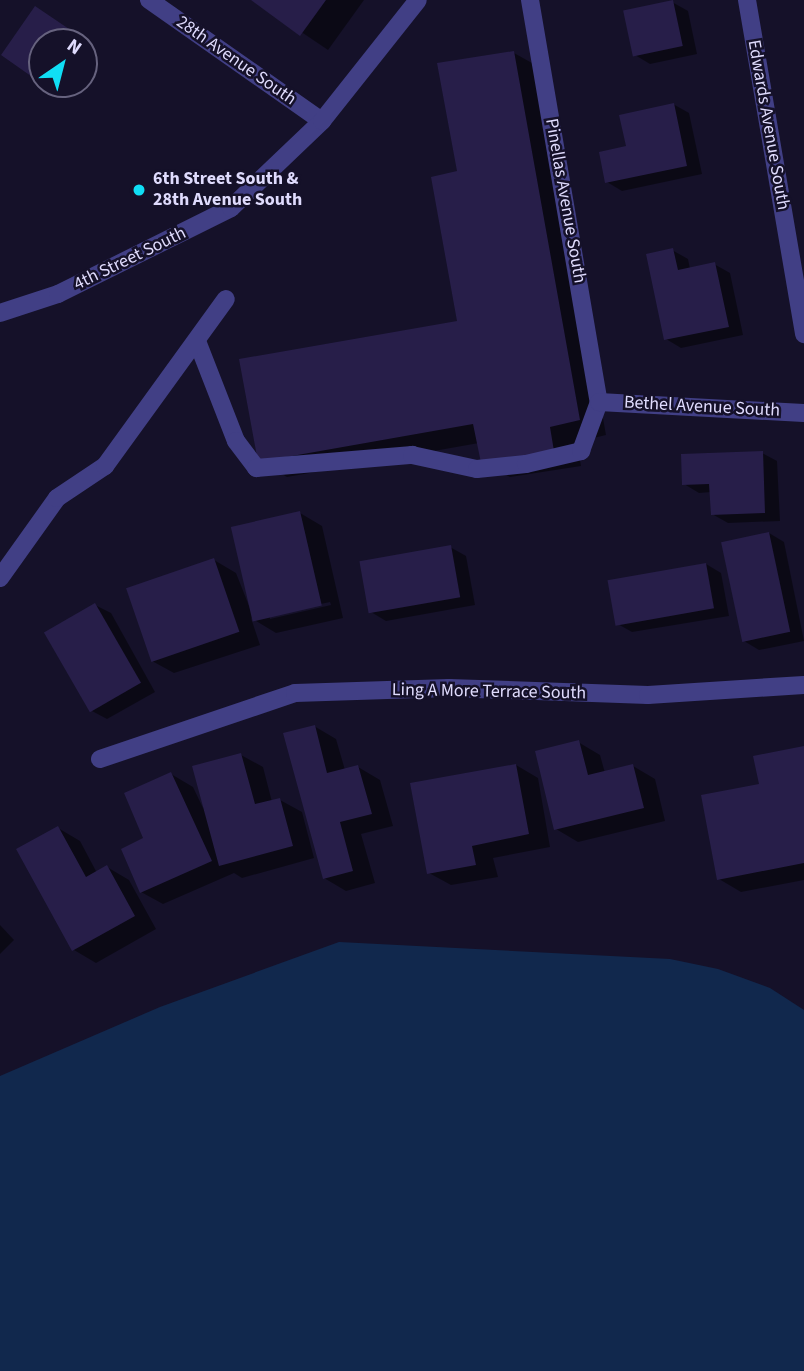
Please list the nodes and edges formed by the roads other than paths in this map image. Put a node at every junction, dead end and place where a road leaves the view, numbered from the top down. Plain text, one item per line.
1 (149, 0) edge
2 (418, 0) edge
3 (530, 0) edge
4 (747, 0) edge
5 (322, 121) junction
6 (226, 299) dead end
7 (0, 313) edge
8 (804, 334) edge
9 (197, 341) junction
10 (599, 402) junction
11 (804, 412) edge
12 (0, 578) edge
13 (804, 685) edge
14 (100, 759) dead end

1 - 5 street, 28th Avenue South
2 - 5 street, 4th Street South
3 - 10 street, Pinellas Avenue South
4 - 8 street, Edwards Avenue South
5 - 7 street, 4th Street South
6 - 9 street
9 - 10 street
9 - 12 street
10 - 11 street, Bethel Avenue South
13 - 14 street, Ling A More Terrace South

